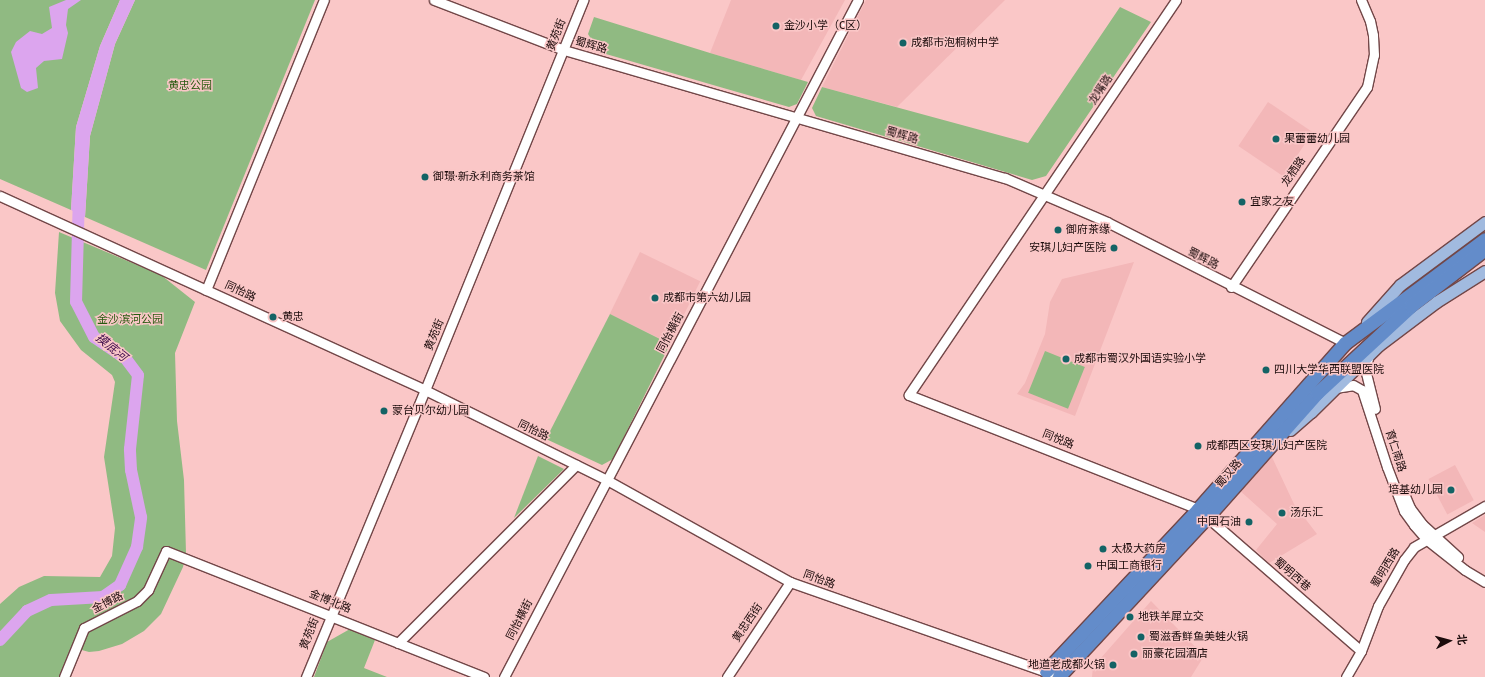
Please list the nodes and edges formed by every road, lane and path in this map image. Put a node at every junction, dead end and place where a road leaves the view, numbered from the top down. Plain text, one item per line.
1 (324, 0) edge
2 (434, 0) edge
3 (583, 0) edge
4 (858, 0) edge
5 (1176, 0) edge
6 (1361, 0) edge
7 (564, 50) junction
8 (797, 119) junction
9 (1045, 193) junction
10 (0, 196) edge
11 (1485, 230) edge
12 (1485, 249) edge
13 (1485, 271) edge
14 (1231, 287) junction
15 (206, 290) junction
16 (1350, 339) junction
17 (1369, 354) junction
18 (1335, 388) junction
19 (426, 390) junction
20 (909, 395) joint
21 (1270, 446) junction
22 (576, 465) junction
23 (607, 480) junction
24 (1485, 506) edge
25 (1203, 513) junction
26 (1430, 538) junction
27 (166, 551) joint
28 (1485, 576) edge
29 (790, 582) junction
30 (1485, 582) edge
31 (330, 615) junction
32 (398, 643) junction
33 (1361, 651) junction
34 (1043, 674) edge
35 (64, 677) edge
36 (306, 677) edge
37 (484, 677) edge
38 (504, 677) edge
39 (727, 677) edge
40 (1059, 677) edge
41 (1346, 677) edge

1 - 15 street
2 - 7 street, 蜀辉路
3 - 7 street, 黄苑街
4 - 8 street, 同怡横街
5 - 9 street, 龙嘴路
6 - 14 street, 龙栖路
7 - 8 street, 蜀辉路
7 - 19 street, 黄苑街
8 - 9 street, 蜀辉路
8 - 23 street, 同怡横街
9 - 14 street, 蜀辉路
9 - 20 street, 龙嘴路
10 - 15 street, 同怡路
11 - 16 highway, 蜀汉路
11 - 16 main road
12 - 21 highway, 蜀汉路
13 - 17 main road
14 - 16 street, 蜀辉路
15 - 19 street, 同怡路
16 - 25 highway, 蜀汉路
17 - 18 main road
17 - 26 street
18 - 21 main road
18 - 26 street, 育仁南路
19 - 22 street, 同怡路
19 - 31 street, 黄苑街
20 - 25 street, 同悦路
21 - 25 highway, 蜀汉路
22 - 23 street, 同怡路
22 - 32 street
23 - 29 street, 同怡路
23 - 38 street, 同怡横街
24 - 26 street, 蜀明西路
25 - 33 street, 蜀明西巷
25 - 34 highway, 蜀汉路
25 - 40 highway, 蜀汉路
26 - 28 street
26 - 30 street, 育仁南路
26 - 33 street, 蜀明西路
27 - 31 street, 金博北路
27 - 35 street, 金博路
29 - 34 street, 同怡路
29 - 39 street, 黄忠西街
31 - 32 street, 金博北路
31 - 36 street, 黄苑街
32 - 37 street, 金博北路
33 - 41 street, 蜀明西路
34 - 40 street, 同怡路

